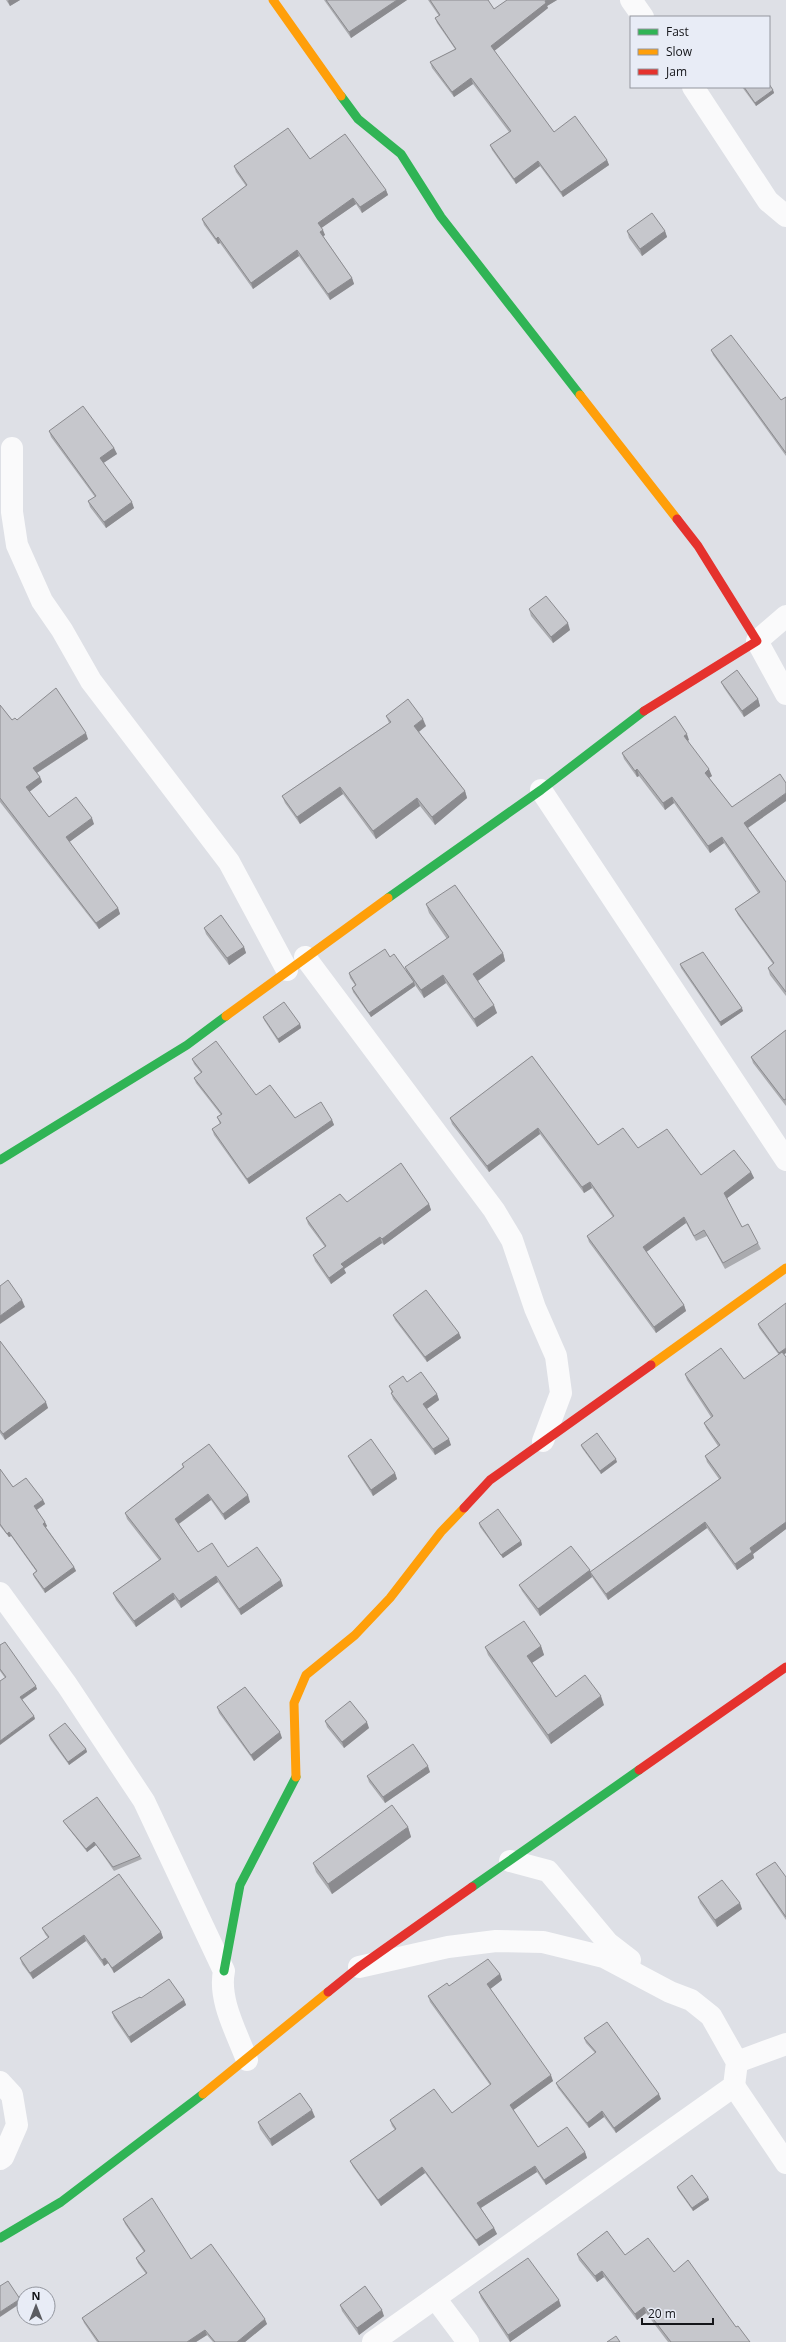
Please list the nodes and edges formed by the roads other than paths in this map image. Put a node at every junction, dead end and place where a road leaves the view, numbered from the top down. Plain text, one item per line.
1 (273, 0) edge
2 (631, 0) edge
3 (642, 16) edge
4 (693, 88) edge
5 (786, 216) edge
6 (12, 448) dead end
7 (786, 616) edge
8 (757, 641) junction
9 (786, 694) edge
10 (541, 790) junction
11 (305, 957) junction
12 (287, 970) junction
13 (0, 1160) edge
14 (786, 1160) edge
15 (786, 1268) edge
16 (543, 1442) junction
17 (0, 1593) edge
18 (786, 1667) edge
19 (510, 1861) junction
20 (359, 1967) junction
21 (224, 1971) junction
22 (670, 1992) junction
23 (786, 2044) edge
24 (247, 2060) junction
25 (737, 2062) junction
26 (0, 2082) edge
27 (734, 2086) junction
28 (0, 2159) edge
29 (786, 2163) edge
30 (0, 2238) edge
31 (436, 2298) junction
32 (373, 2342) edge
33 (468, 2342) edge

1 - 8 street
2 - 3 street
4 - 5 street
6 - 12 street
7 - 8 street
8 - 9 street
8 - 10 street
10 - 11 street
10 - 14 street
11 - 12 street
11 - 16 street
12 - 13 street
15 - 16 street
16 - 21 street
17 - 21 street
18 - 19 street
19 - 20 street
19 - 22 street
20 - 22 street
20 - 24 street
21 - 24 street
22 - 25 street
23 - 25 street
24 - 30 street
25 - 27 street
26 - 28 street
27 - 29 street
27 - 31 street
31 - 32 street
31 - 33 street

